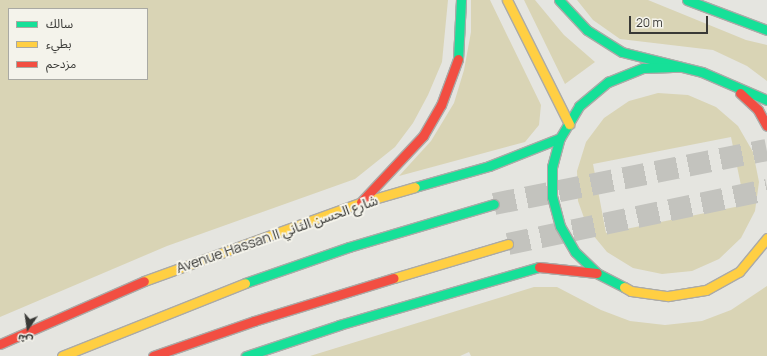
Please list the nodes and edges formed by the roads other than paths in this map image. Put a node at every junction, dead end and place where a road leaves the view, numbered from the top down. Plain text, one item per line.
1 (461, 0) edge
2 (507, 0) edge
3 (559, 0) edge
4 (687, 0) edge
5 (767, 30) edge
6 (680, 67) junction
7 (731, 86) junction
8 (767, 100) edge
9 (569, 124) junction
10 (767, 126) edge
11 (560, 138) junction
12 (360, 203) junction
13 (494, 204) tunnel mouth
14 (766, 241) edge
15 (508, 244) tunnel mouth
16 (597, 273) junction
17 (0, 344) edge
18 (62, 356) edge
19 (153, 356) edge
20 (246, 356) edge

1 - 12 highway
2 - 9 highway
3 - 6 highway
4 - 5 highway
6 - 7 highway
6 - 9 highway
7 - 8 highway
7 - 10 highway
9 - 11 highway
11 - 12 highway, Avenue Hassan II شارع الحسن الثاني
11 - 16 highway
12 - 17 highway, Avenue Hassan II شارع الحسن الثاني
13 - 18 highway
14 - 16 highway
15 - 19 highway
16 - 20 highway

